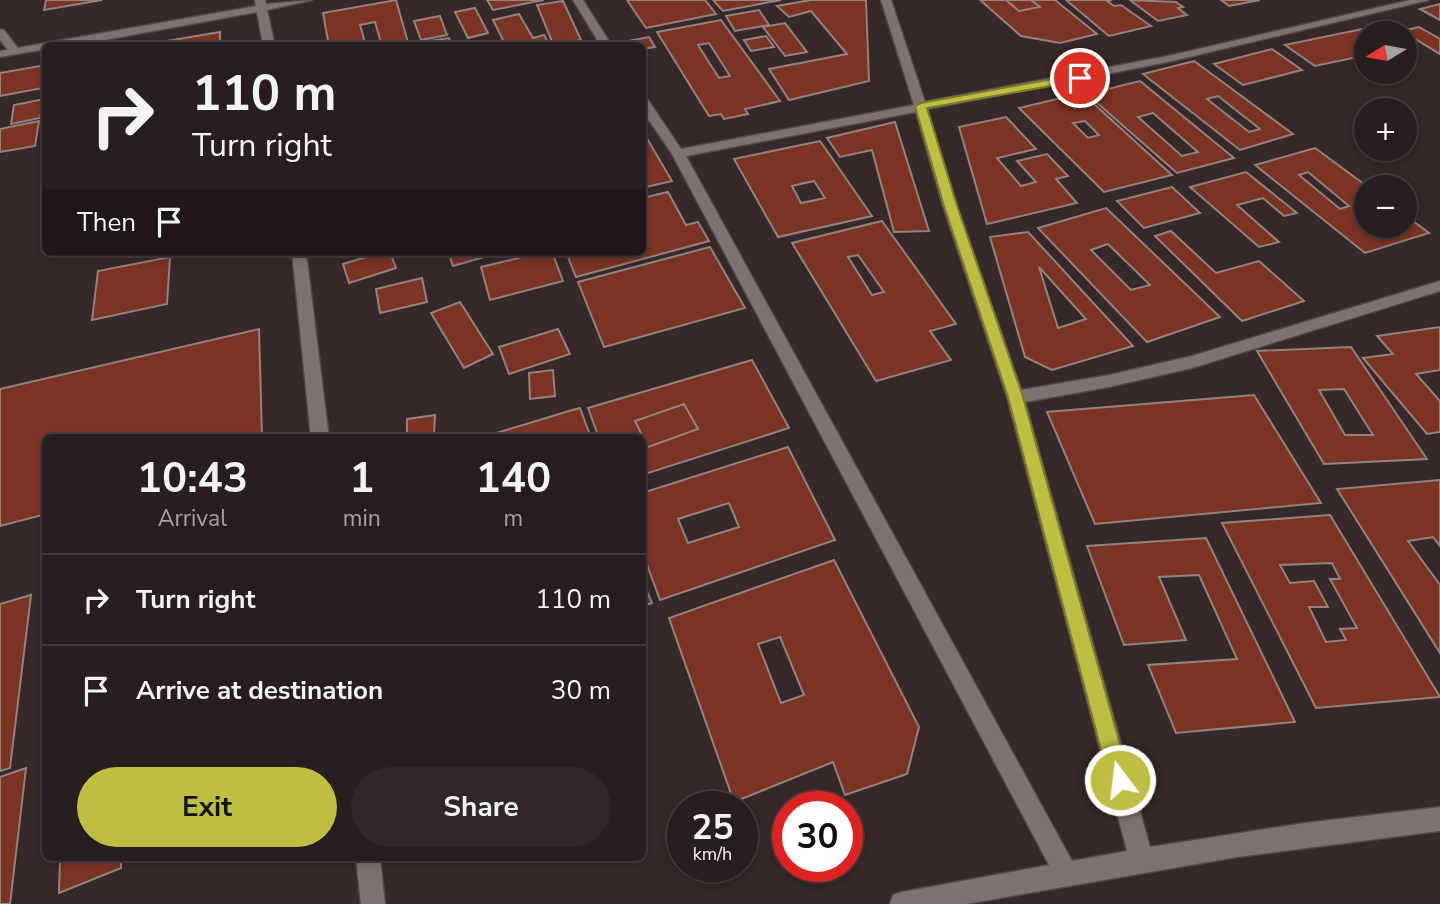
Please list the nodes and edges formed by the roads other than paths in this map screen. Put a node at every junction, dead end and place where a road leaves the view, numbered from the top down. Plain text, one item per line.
1 (307, 0) edge
2 (578, 0) edge
3 (886, 0) edge
4 (1424, 0) edge
5 (261, 4) edge
6 (0, 32) edge
7 (68, 42) edge
8 (268, 42) edge
9 (604, 42) edge
10 (42, 47) edge
11 (15, 52) junction
12 (0, 54) edge
13 (646, 106) edge
14 (921, 106) junction
15 (678, 154) junction
16 (299, 256) edge
17 (1440, 286) edge
18 (1015, 397) junction
19 (320, 434) edge
20 (1440, 819) edge
21 (1141, 859) junction
22 (368, 861) edge
23 (1066, 873) junction
24 (373, 904) edge
25 (902, 904) edge

1 - 5 street
2 - 9 street
3 - 14 street
4 - 14 street
5 - 7 street
5 - 8 street
6 - 11 street
10 - 11 street
11 - 12 street
13 - 15 street
14 - 15 street
14 - 18 street
15 - 23 street
16 - 19 street
17 - 18 street
18 - 21 street
20 - 21 street
21 - 23 street
22 - 24 street
23 - 25 street

